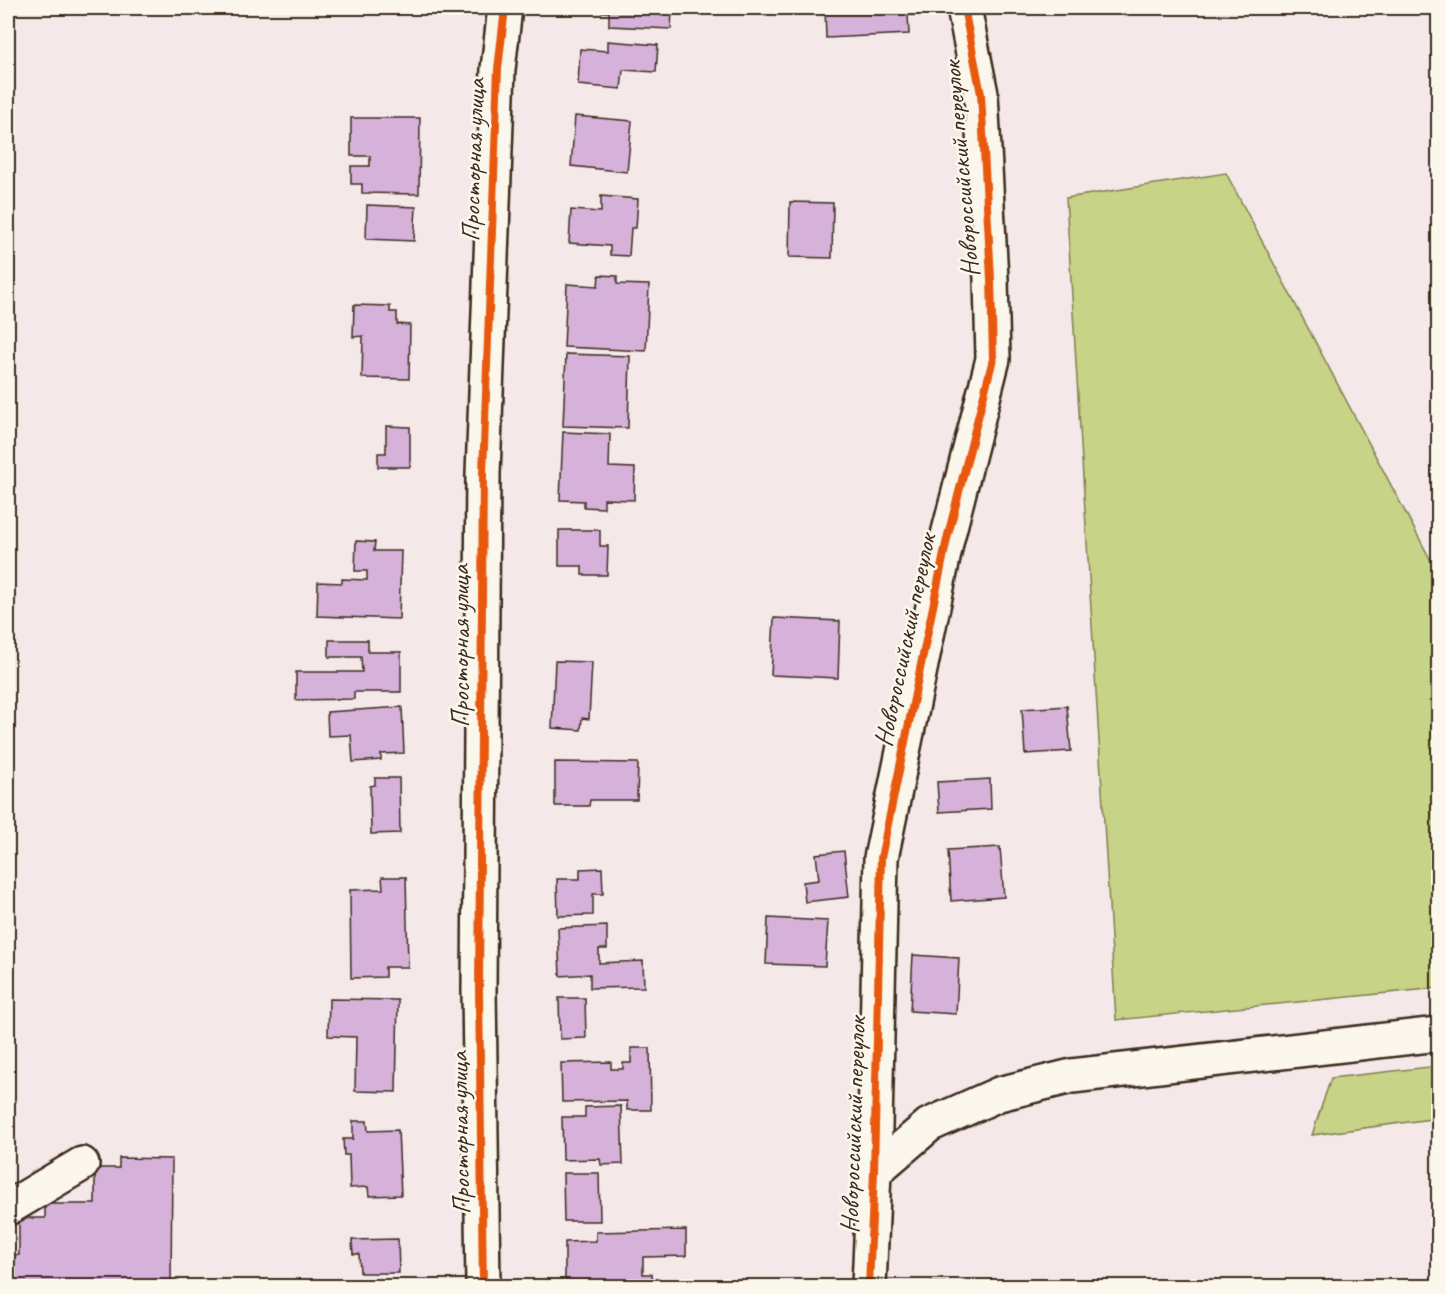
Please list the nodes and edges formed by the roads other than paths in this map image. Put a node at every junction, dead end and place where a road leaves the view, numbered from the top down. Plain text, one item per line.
1 (505, 8) edge
2 (964, 8) edge
3 (1438, 1034) edge
4 (82, 1164) dead end
5 (874, 1172) junction
6 (8, 1208) edge
7 (483, 1287) edge
8 (869, 1287) edge

1 - 7 street, Просторная улица
2 - 5 street, Новороссийский переулок
3 - 5 street
4 - 6 street
5 - 8 street, Новороссийский переулок

